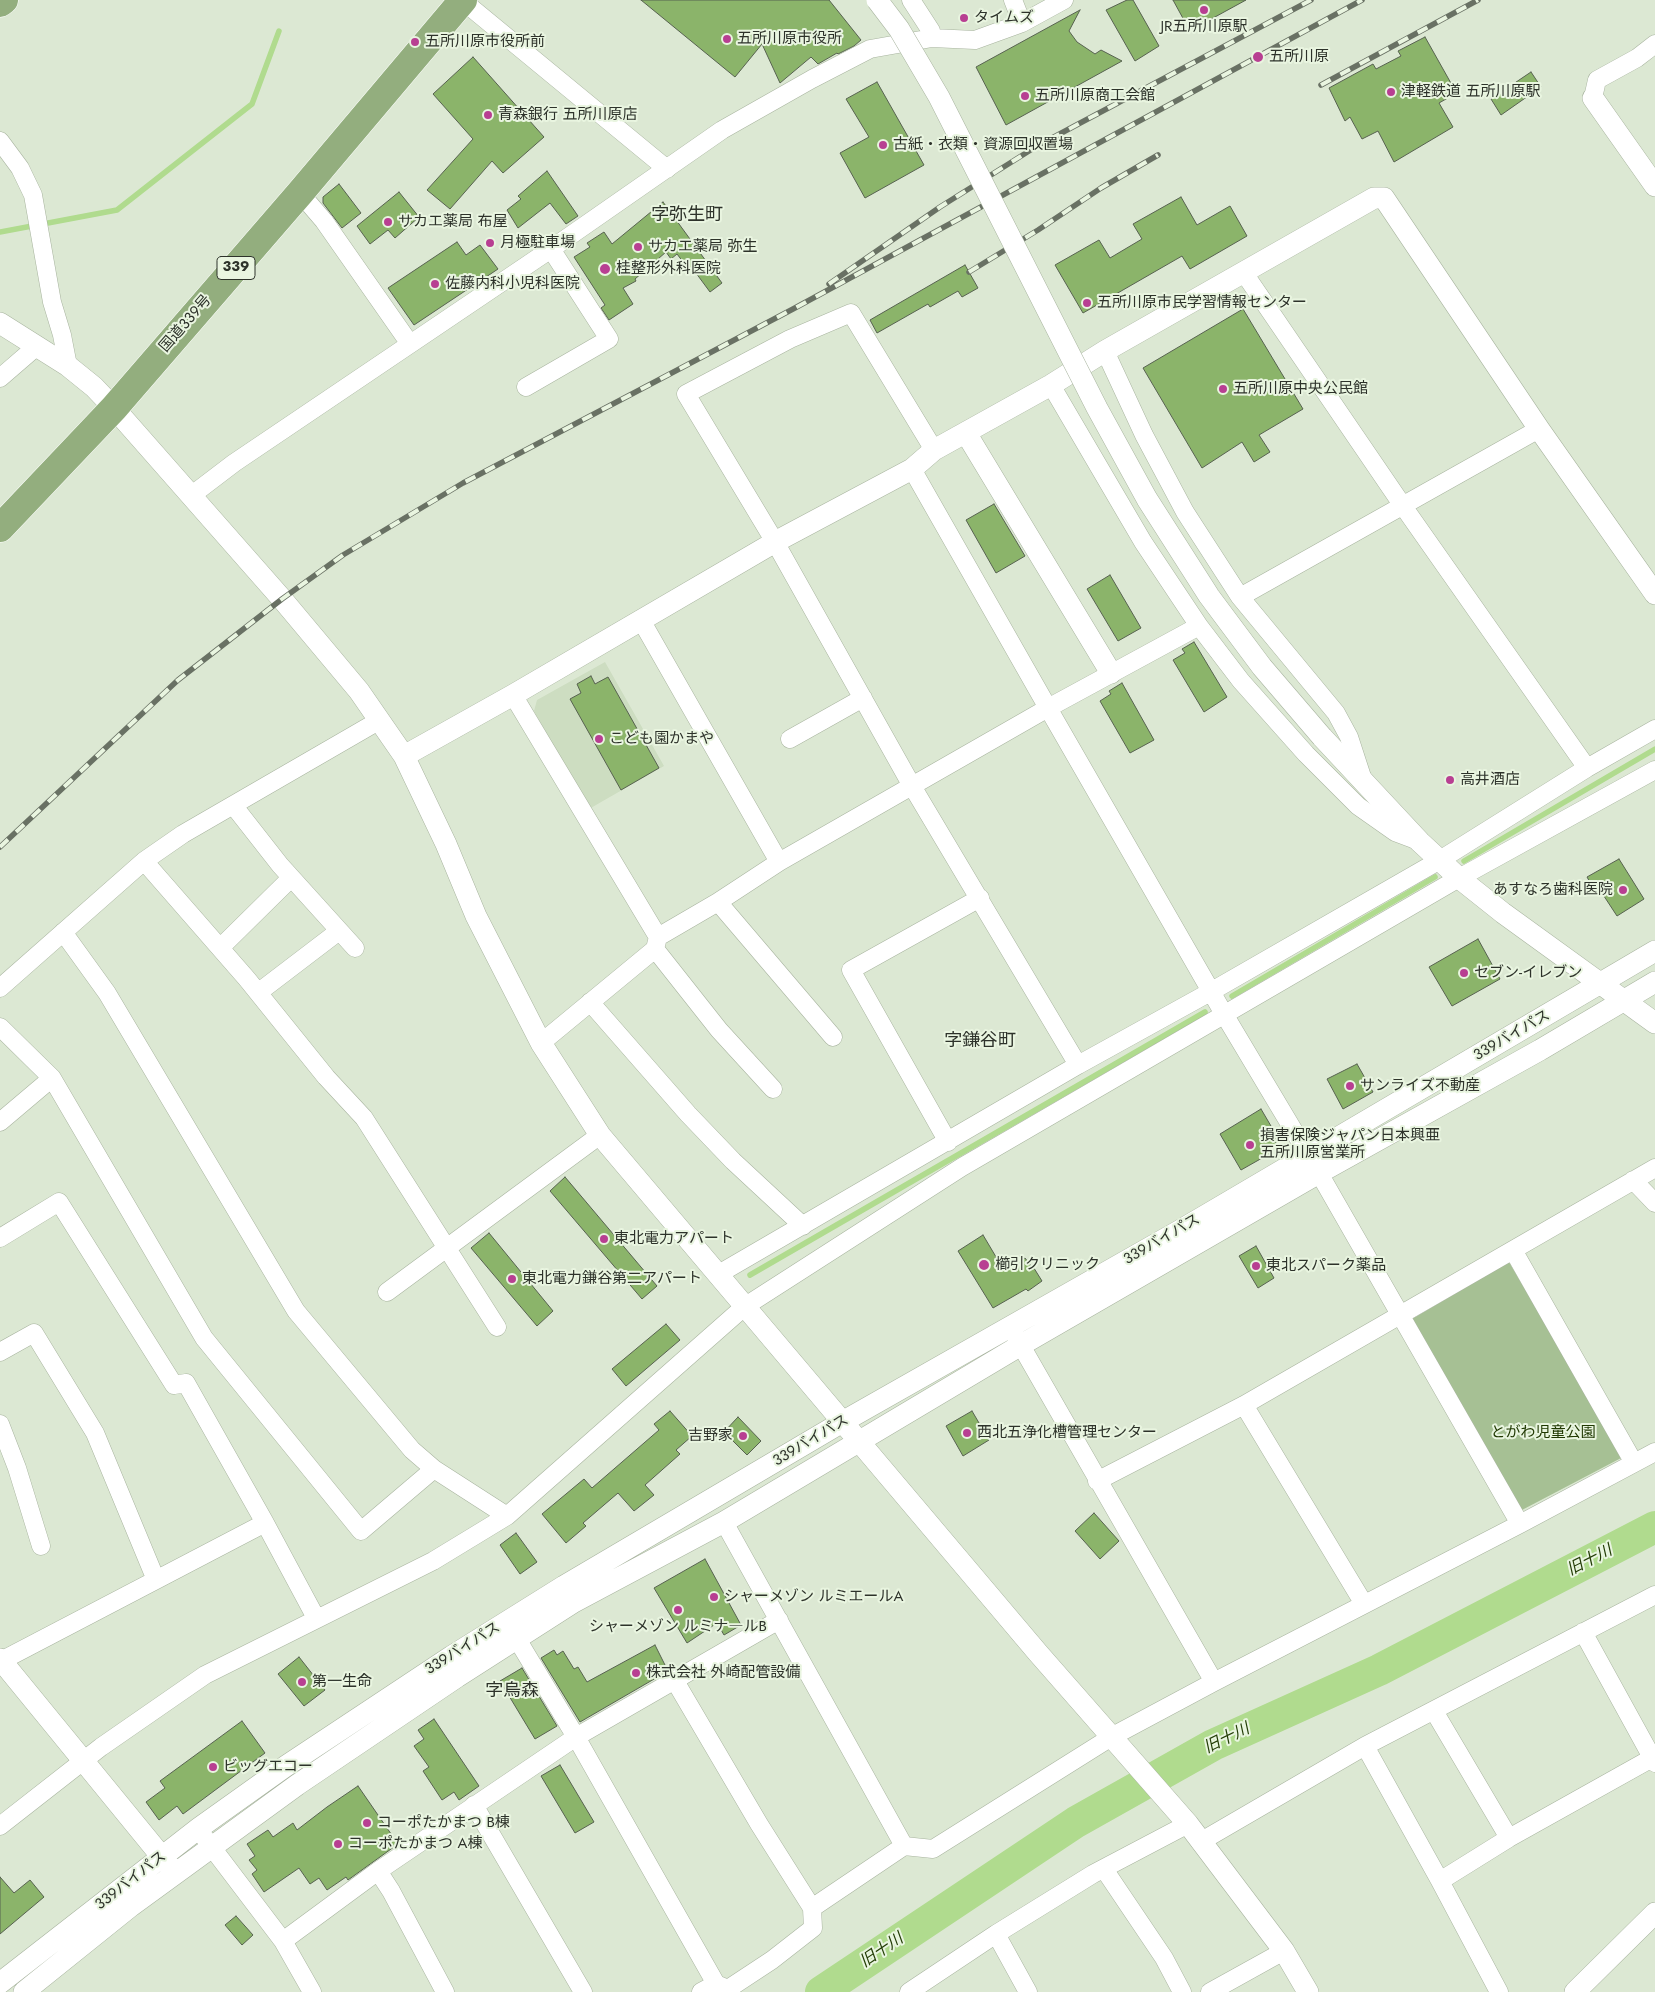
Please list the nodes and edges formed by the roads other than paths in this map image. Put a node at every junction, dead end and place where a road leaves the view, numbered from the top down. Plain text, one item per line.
1 (4, 0) edge
2 (463, 0) edge
3 (877, 0) edge
4 (912, 0) edge
5 (1013, 0) edge
6 (1064, 0) edge
7 (0, 4) edge
8 (1022, 23) junction
9 (932, 38) junction
10 (1655, 44) edge
11 (1594, 98) joint
12 (0, 141) edge
13 (667, 169) junction
14 (1655, 186) edge
15 (300, 193) junction
16 (551, 249) junction
17 (1244, 273) junction
18 (0, 323) edge
19 (410, 344) junction
20 (37, 346) junction
21 (1105, 351) junction
22 (68, 366) junction
23 (0, 378) edge
24 (1050, 385) junction
25 (526, 387) dead end
26 (114, 408) junction
27 (1539, 429) junction
28 (966, 433) junction
29 (934, 450) junction
30 (912, 469) junction
31 (192, 495) junction
32 (1403, 506) junction
33 (0, 528) edge
34 (775, 542) junction
35 (1655, 594) edge
36 (1240, 597) junction
37 (641, 620) junction
38 (1199, 626) junction
39 (1111, 673) junction
40 (513, 695) junction
41 (863, 698) junction
42 (1048, 708) junction
43 (380, 720) junction
44 (1655, 729) edge
45 (790, 739) dead end
46 (404, 756) junction
47 (1587, 768) junction
48 (1655, 770) edge
49 (1364, 784) junction
50 (912, 786) junction
51 (232, 805) junction
52 (1420, 842) junction
53 (1440, 860) junction
54 (144, 861) junction
55 (779, 862) junction
56 (291, 878) junction
57 (1459, 878) junction
58 (980, 898) junction
59 (718, 902) junction
60 (339, 931) junction
61 (63, 932) junction
62 (656, 943) junction
63 (220, 948) junction
64 (355, 948) dead end
65 (1655, 951) edge
66 (1655, 982) edge
67 (1601, 984) junction
68 (0, 988) edge
69 (1212, 991) junction
70 (259, 992) junction
71 (1623, 1000) junction
72 (590, 1002) junction
73 (1224, 1014) junction
74 (1655, 1023) edge
75 (0, 1027) edge
76 (833, 1037) dead end
77 (541, 1043) junction
78 (1078, 1064) junction
79 (52, 1078) junction
80 (773, 1089) dead end
81 (0, 1122) edge
82 (600, 1135) junction
83 (948, 1142) junction
84 (1313, 1164) junction
85 (1655, 1168) edge
86 (1633, 1180) junction
87 (1655, 1204) edge
88 (803, 1226) junction
89 (0, 1238) edge
90 (446, 1247) junction
91 (1513, 1250) junction
92 (717, 1275) junction
93 (387, 1292) dead end
94 (744, 1307) junction
95 (1400, 1315) junction
96 (1010, 1326) junction
97 (497, 1328) dead end
98 (1021, 1345) junction
99 (0, 1352) edge
100 (1244, 1405) junction
101 (844, 1422) junction
102 (0, 1424) edge
103 (860, 1440) junction
104 (1655, 1452) edge
105 (1634, 1463) junction
106 (434, 1469) junction
107 (1097, 1481) junction
108 (507, 1516) junction
109 (724, 1522) junction
110 (265, 1523) junction
111 (1520, 1524) junction
112 (41, 1546) dead end
113 (156, 1580) junction
114 (1655, 1595) edge
115 (1364, 1604) junction
116 (316, 1618) junction
117 (779, 1620) junction
118 (1583, 1632) junction
119 (517, 1640) junction
120 (1, 1660) edge
121 (675, 1681) junction
122 (1214, 1682) junction
123 (1434, 1710) junction
124 (1113, 1736) junction
125 (576, 1737) junction
126 (1365, 1746) junction
127 (1654, 1760) edge
128 (84, 1762) junction
129 (474, 1805) junction
130 (1186, 1823) junction
131 (0, 1826) edge
132 (199, 1828) junction
133 (1509, 1838) junction
134 (1200, 1842) junction
135 (904, 1846) junction
136 (212, 1848) junction
137 (162, 1857) junction
138 (1104, 1868) junction
139 (378, 1871) junction
140 (176, 1875) junction
141 (1440, 1881) junction
142 (812, 1908) junction
143 (1655, 1913) edge
144 (996, 1934) junction
145 (283, 1941) junction
146 (1284, 1951) junction
147 (0, 1983) edge
148 (709, 1988) edge
149 (24, 1992) edge
150 (312, 1992) edge
151 (444, 1992) edge
152 (584, 1992) edge
153 (909, 1992) edge
154 (1028, 1992) edge
155 (1182, 1992) edge
156 (1210, 1992) edge
157 (1308, 1992) edge
158 (1499, 1992) edge
159 (1575, 1992) edge

1 - 7 highway
2 - 13 street
2 - 15 highway, 国道339号 / 339
3 - 49 street, bridge
4 - 9 street
5 - 8 street
6 - 8 street
8 - 9 street
9 - 13 street
10 - 11 street
11 - 14 street
12 - 22 street
13 - 16 street
15 - 19 street
15 - 26 highway, 国道339号 / 339
16 - 19 street
16 - 25 street
17 - 21 street
17 - 27 street
17 - 32 street
18 - 20 street
19 - 31 street
20 - 22 street
20 - 23 street
21 - 24 street
21 - 36 street
22 - 26 street
24 - 28 street
24 - 38 street
26 - 31 street
26 - 33 highway, 国道339号 / 339
27 - 32 street
27 - 35 street
28 - 29 street
28 - 39 street
29 - 30 street
29 - 34 street
30 - 34 street
30 - 42 street
31 - 43 street
32 - 36 street
32 - 47 street
34 - 37 street
34 - 41 street
36 - 49 street
37 - 40 street
37 - 55 street
38 - 39 street
38 - 52 street
39 - 42 street
40 - 46 street
40 - 62 street
41 - 45 street
41 - 50 street
42 - 50 street
42 - 69 street
43 - 46 street
43 - 51 street
44 - 47 street
46 - 77 street
47 - 53 street
48 - 57 street
49 - 52 street
50 - 55 street
50 - 58 street
51 - 54 street
51 - 56 street
52 - 53 street
53 - 57 street
53 - 69 street
54 - 61 street
54 - 63 street
55 - 59 street
56 - 60 street
56 - 63 street
57 - 67 street
57 - 73 street
58 - 78 street
58 - 83 street
59 - 62 street
59 - 76 street
60 - 64 street
60 - 70 street
61 - 68 street
61 - 106 street
62 - 72 street
62 - 80 street
63 - 70 street
65 - 67 street, 339バイパス
66 - 71 street
67 - 71 street
67 - 84 street, 339バイパス
69 - 73 street
69 - 78 street
70 - 90 street
71 - 74 street
71 - 84 street
72 - 77 street
72 - 88 street
73 - 84 street
73 - 94 street
75 - 79 street
77 - 82 street
78 - 83 street
79 - 81 street
79 - 106 street
82 - 90 street
82 - 92 street
83 - 88 street
84 - 95 street
84 - 96 street, 339バイパス
84 - 98 street
85 - 86 street
86 - 87 street
86 - 91 street
88 - 92 street
89 - 110 street
90 - 93 street
90 - 97 street
91 - 95 street
91 - 105 street
92 - 94 street
94 - 101 street
94 - 108 street
95 - 100 street
95 - 111 street
96 - 98 street
96 - 101 street, 339バイパス
98 - 103 street
98 - 107 street
99 - 113 street
100 - 107 street
100 - 115 street
101 - 103 street
101 - 132 street, 339バイパス
102 - 112 street
103 - 109 street
103 - 124 street
104 - 105 street
105 - 111 street
106 - 108 street
107 - 122 street
108 - 116 street
109 - 117 street
109 - 119 street
110 - 113 street
110 - 116 street
111 - 115 street
113 - 120 street
114 - 118 street
115 - 122 street
116 - 128 street
117 - 121 street
117 - 135 street
118 - 123 street
118 - 127 street
119 - 125 street
119 - 136 street
120 - 128 street
121 - 125 street
121 - 142 street
122 - 124 street
123 - 126 street
123 - 133 street
124 - 130 street
124 - 135 street
125 - 129 street
125 - 148 street
126 - 134 street
126 - 141 street
127 - 133 street
128 - 131 street
128 - 137 street
129 - 139 street
129 - 152 street
130 - 134 street
130 - 138 street
132 - 136 street
132 - 137 street, 339バイパス
133 - 141 street
134 - 146 street
135 - 142 street
136 - 140 street
136 - 145 street
137 - 140 street
137 - 147 street, 339バイパス
138 - 144 street
138 - 155 street
139 - 145 street
139 - 151 street
140 - 149 street
141 - 158 street
142 - 148 street
143 - 159 street
144 - 153 street
144 - 154 street
145 - 150 street
146 - 156 street
146 - 157 street

